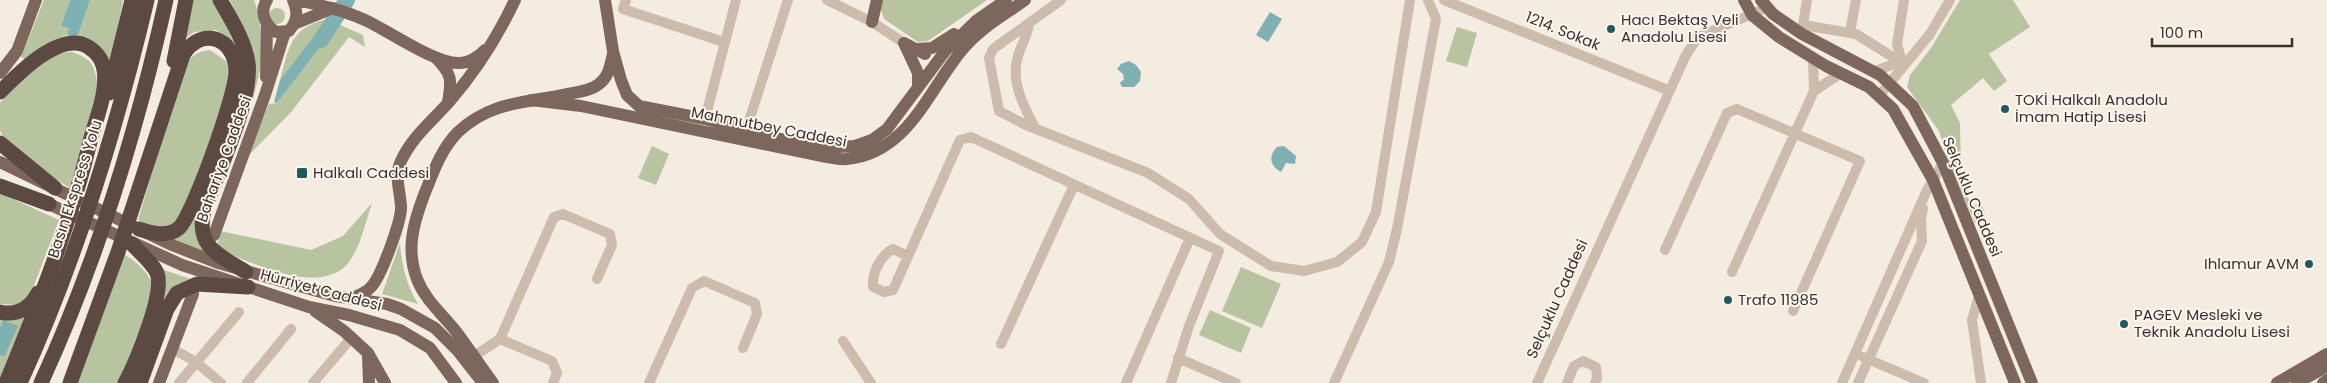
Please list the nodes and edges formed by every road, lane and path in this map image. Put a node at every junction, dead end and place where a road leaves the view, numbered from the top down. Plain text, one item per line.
1 (36, 0) edge
2 (132, 0) edge
3 (147, 0) edge
4 (166, 0) edge
5 (186, 0) edge
6 (220, 0) edge
7 (294, 0) edge
8 (515, 0) edge
9 (605, 0) edge
10 (736, 0) edge
11 (788, 0) edge
12 (827, 0) edge
13 (877, 0) edge
14 (1006, 0) edge
15 (1025, 0) edge
16 (1061, 0) edge
17 (1410, 0) edge
18 (1428, 0) edge
19 (1444, 0) edge
20 (1744, 0) edge
21 (1807, 0) edge
22 (1856, 0) edge
23 (1904, 0) edge
24 (1950, 0) edge
25 (263, 2) edge
26 (624, 4) edge
27 (1764, 4) edge
28 (334, 8) junction
29 (1752, 15) junction
30 (872, 22) junction
31 (1028, 23) junction
32 (268, 25) junction
33 (970, 27) junction
34 (290, 28) junction
35 (1803, 30) junction
36 (1850, 32) junction
37 (497, 37) junction
38 (724, 42) junction
39 (904, 43) junction
40 (918, 49) junction
41 (613, 51) junction
42 (432, 55) junction
43 (1813, 58) junction
44 (1903, 64) junction
45 (932, 66) junction
46 (1873, 72) junction
47 (0, 73) edge
48 (1841, 73) junction
49 (943, 77) junction
50 (1889, 84) junction
51 (918, 87) junction
52 (1814, 90) junction
53 (1670, 91) junction
54 (0, 92) edge
55 (265, 95) junction
56 (1879, 96) junction
57 (1904, 98) junction
58 (531, 100) junction
59 (448, 102) junction
60 (705, 119) junction
61 (161, 122) junction
62 (1035, 128) junction
63 (746, 130) junction
64 (1795, 134) junction
65 (0, 143) edge
66 (0, 156) edge
67 (0, 162) edge
68 (1943, 163) junction
69 (85, 166) junction
70 (22, 172) junction
71 (0, 180) edge
72 (1074, 185) junction
73 (1930, 185) junction
74 (0, 186) edge
75 (56, 188) junction
76 (49, 204) junction
77 (139, 229) junction
78 (214, 235) dead end
79 (1190, 238) junction
80 (132, 244) junction
81 (58, 246) junction
82 (1665, 250) dead end
83 (908, 256) dead end
84 (246, 272) junction
85 (1732, 272) dead end
86 (597, 279) dead end
87 (248, 287) junction
88 (193, 294) dead end
89 (1979, 296) junction
90 (352, 298) junction
91 (309, 307) junction
92 (1793, 311) dead end
93 (0, 312) edge
94 (239, 312) dead end
95 (291, 329) dead end
96 (87, 334) junction
97 (352, 337) junction
98 (500, 339) junction
99 (843, 340) dead end
100 (1001, 344) dead end
101 (743, 348) dead end
102 (173, 349) junction
103 (368, 353) junction
104 (1855, 354) junction
105 (2327, 354) edge
106 (474, 356) junction
107 (1178, 358) junction
108 (1868, 360) junction
109 (196, 362) junction
110 (2327, 366) edge
111 (2327, 380) edge
112 (6, 383) edge
113 (20, 383) edge
114 (41, 383) edge
115 (61, 383) edge
116 (70, 383) edge
117 (126, 383) edge
118 (140, 383) edge
119 (159, 383) edge
120 (179, 383) edge
121 (221, 383) edge
122 (247, 383) edge
123 (313, 383) edge
124 (369, 383) edge
125 (385, 383) edge
126 (456, 383) edge
127 (483, 383) edge
128 (493, 383) edge
129 (553, 383) edge
130 (649, 383) edge
131 (871, 383) edge
132 (1126, 383) edge
133 (1171, 383) edge
134 (1236, 383) edge
135 (1334, 383) edge
136 (1537, 383) edge
137 (1568, 383) edge
138 (1594, 383) edge
139 (1842, 383) edge
140 (1858, 383) edge
141 (1923, 383) edge
142 (1981, 383) edge
143 (2015, 383) edge
144 (2032, 383) edge
145 (2277, 383) edge
146 (2296, 383) edge
147 (2323, 383) edge

1 - 47 main road
2 - 69 highway
3 - 113 highway, Basın Ekspress Yolu
4 - 114 highway
5 - 61 highway
6 - 84 highway
7 - 28 main road
7 - 34 main road
8 - 37 main road
9 - 41 main road, Mahmutbey Caddesi
10 - 38 street
11 - 63 street
12 - 30 street
13 - 30 main road
14 - 33 main road, Mahmutbey Caddesi
15 - 49 main road, Mahmutbey Caddesi
16 - 31 street
17 - 62 street
18 - 135 street
19 - 53 street, 1214. Sokak
20 - 29 main road, Selçuklu Caddesi
21 - 35 street
22 - 36 street
23 - 44 street
24 - 44 street
25 - 32 main road
26 - 38 street
27 - 29 street, Selçuklu Caddesi
27 - 35 main road, Selçuklu Caddesi
28 - 34 main road
28 - 42 main road
29 - 43 main road, Selçuklu Caddesi
29 - 53 street, Selçuklu Caddesi
30 - 39 street
31 - 62 street
31 - 62 street
32 - 34 main road
32 - 55 main road
33 - 40 main road
33 - 45 main road, Mahmutbey Caddesi
34 - 55 main road, Bahariye Caddesi
35 - 36 street
35 - 46 main road, Selçuklu Caddesi
36 - 44 street
37 - 42 main road
37 - 59 main road
38 - 60 street
39 - 40 main road
39 - 45 main road
39 - 51 main road
40 - 45 main road
41 - 58 main road
41 - 60 main road, Mahmutbey Caddesi
42 - 59 main road
43 - 48 main road, Selçuklu Caddesi
43 - 52 street
44 - 46 street
44 - 50 street
44 - 57 street
45 - 49 main road
45 - 51 main road, Mahmutbey Caddesi
46 - 50 main road, Selçuklu Caddesi
48 - 52 street
48 - 56 main road, Selçuklu Caddesi
49 - 58 main road, Mahmutbey Caddesi
50 - 56 street
50 - 57 main road, Selçuklu Caddesi
51 - 63 main road, Mahmutbey Caddesi
52 - 64 street
53 - 136 street, Selçuklu Caddesi
54 - 69 highway
55 - 78 main road, Bahariye Caddesi
56 - 73 main road, Selçuklu Caddesi
57 - 68 main road, Selçuklu Caddesi
58 - 106 main road
59 - 90 main road
60 - 63 main road, Mahmutbey Caddesi
61 - 77 highway
61 - 96 highway
64 - 82 street
64 - 85 street
64 - 92 street
65 - 75 highway
66 - 70 main road
67 - 70 main road
68 - 73 street
68 - 144 main road, Selçuklu Caddesi
69 - 81 highway
70 - 75 main road
71 - 76 main road
72 - 79 street
72 - 83 street
72 - 100 street
73 - 89 main road, Selçuklu Caddesi
73 - 104 street
73 - 108 street
74 - 76 highway
75 - 77 main road
76 - 80 main road, Hürriyet Caddesi
77 - 84 main road
79 - 107 street
79 - 132 street
80 - 87 main road, Hürriyet Caddesi
80 - 117 highway
81 - 93 highway
81 - 112 highway
84 - 90 main road
86 - 98 street
87 - 91 main road, Hürriyet Caddesi
87 - 118 highway
88 - 102 main road
89 - 142 street
89 - 143 main road, Selçuklu Caddesi
90 - 127 main road
91 - 97 main road
91 - 126 main road, Hürriyet Caddesi
94 - 109 street
95 - 122 street
96 - 115 highway
96 - 116 highway
97 - 103 main road
97 - 123 street
98 - 106 street
98 - 129 street
99 - 131 street
101 - 130 street
102 - 109 street
102 - 119 main road
103 - 124 main road
103 - 125 main road
104 - 108 street
104 - 139 street
105 - 145 main road
106 - 128 main road
107 - 133 street
107 - 134 street
108 - 140 street
108 - 141 street
109 - 120 street
109 - 121 street
110 - 146 main road
111 - 147 main road
137 - 138 street

